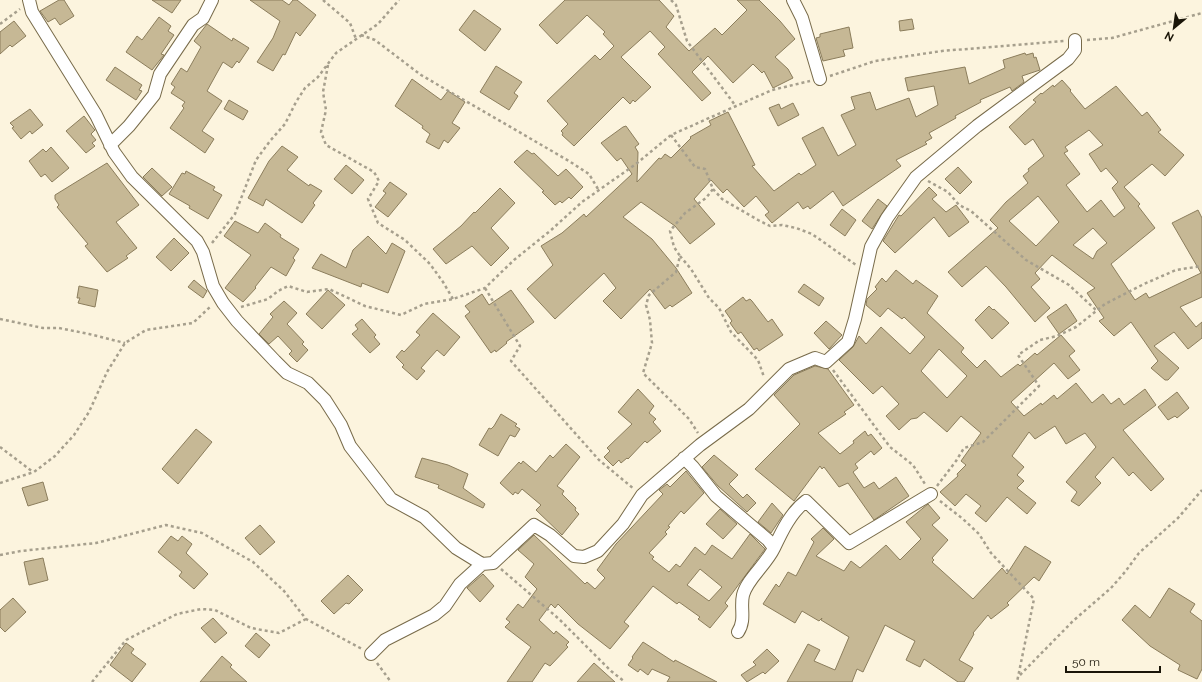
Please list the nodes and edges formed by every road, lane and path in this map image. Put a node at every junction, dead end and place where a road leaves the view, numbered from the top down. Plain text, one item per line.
1 (212, 0) edge
2 (323, 0) edge
3 (399, 0) edge
4 (671, 0) edge
5 (793, 0) edge
6 (29, 1) edge
7 (1202, 13) edge
8 (0, 24) edge
9 (361, 35) junction
10 (356, 39) junction
11 (1075, 40) junction
12 (328, 64) junction
13 (820, 79) junction
14 (735, 105) junction
15 (671, 135) junction
16 (110, 145) junction
17 (918, 175) junction
18 (598, 189) junction
19 (713, 189) junction
20 (203, 252) junction
21 (680, 256) junction
22 (1202, 266) edge
23 (865, 270) junction
24 (485, 288) junction
25 (452, 299) junction
26 (223, 303) junction
27 (1097, 311) junction
28 (0, 320) edge
29 (125, 343) junction
30 (826, 362) junction
31 (769, 388) junction
32 (700, 445) junction
33 (0, 447) edge
34 (684, 458) junction
35 (34, 472) junction
36 (0, 483) edge
37 (1202, 490) edge
38 (931, 494) junction
39 (642, 496) junction
40 (774, 548) junction
41 (0, 555) edge
42 (488, 563) junction
43 (306, 619) junction
44 (738, 632) dead end
45 (371, 654) junction
46 (1019, 675) junction
47 (92, 682) edge
48 (391, 682) edge
49 (625, 682) edge
50 (1017, 682) edge

1 - 16 street
2 - 10 path
3 - 9 path
4 - 14 path
5 - 13 street
6 - 8 path
6 - 16 street
7 - 11 path
9 - 10 path
9 - 18 path
10 - 12 path
11 - 13 path
11 - 17 street
12 - 20 path
12 - 25 path
13 - 14 path
14 - 15 path
15 - 18 path
15 - 19 path
16 - 20 street
17 - 23 street
17 - 27 path
18 - 24 path
19 - 21 path
19 - 23 path
20 - 26 street
21 - 31 path
21 - 32 path
22 - 27 path
23 - 30 street
24 - 25 path
24 - 39 path
25 - 26 path
26 - 29 path
26 - 42 street
27 - 38 path
28 - 29 path
29 - 35 path
30 - 31 street
30 - 38 path
31 - 32 street
32 - 34 street
33 - 35 path
34 - 39 street
34 - 40 street
35 - 36 path
37 - 46 path
38 - 40 street
38 - 46 path
39 - 42 street
40 - 44 street
41 - 43 path
42 - 45 street
42 - 49 path
43 - 45 path
43 - 47 path
45 - 48 path
46 - 50 path

